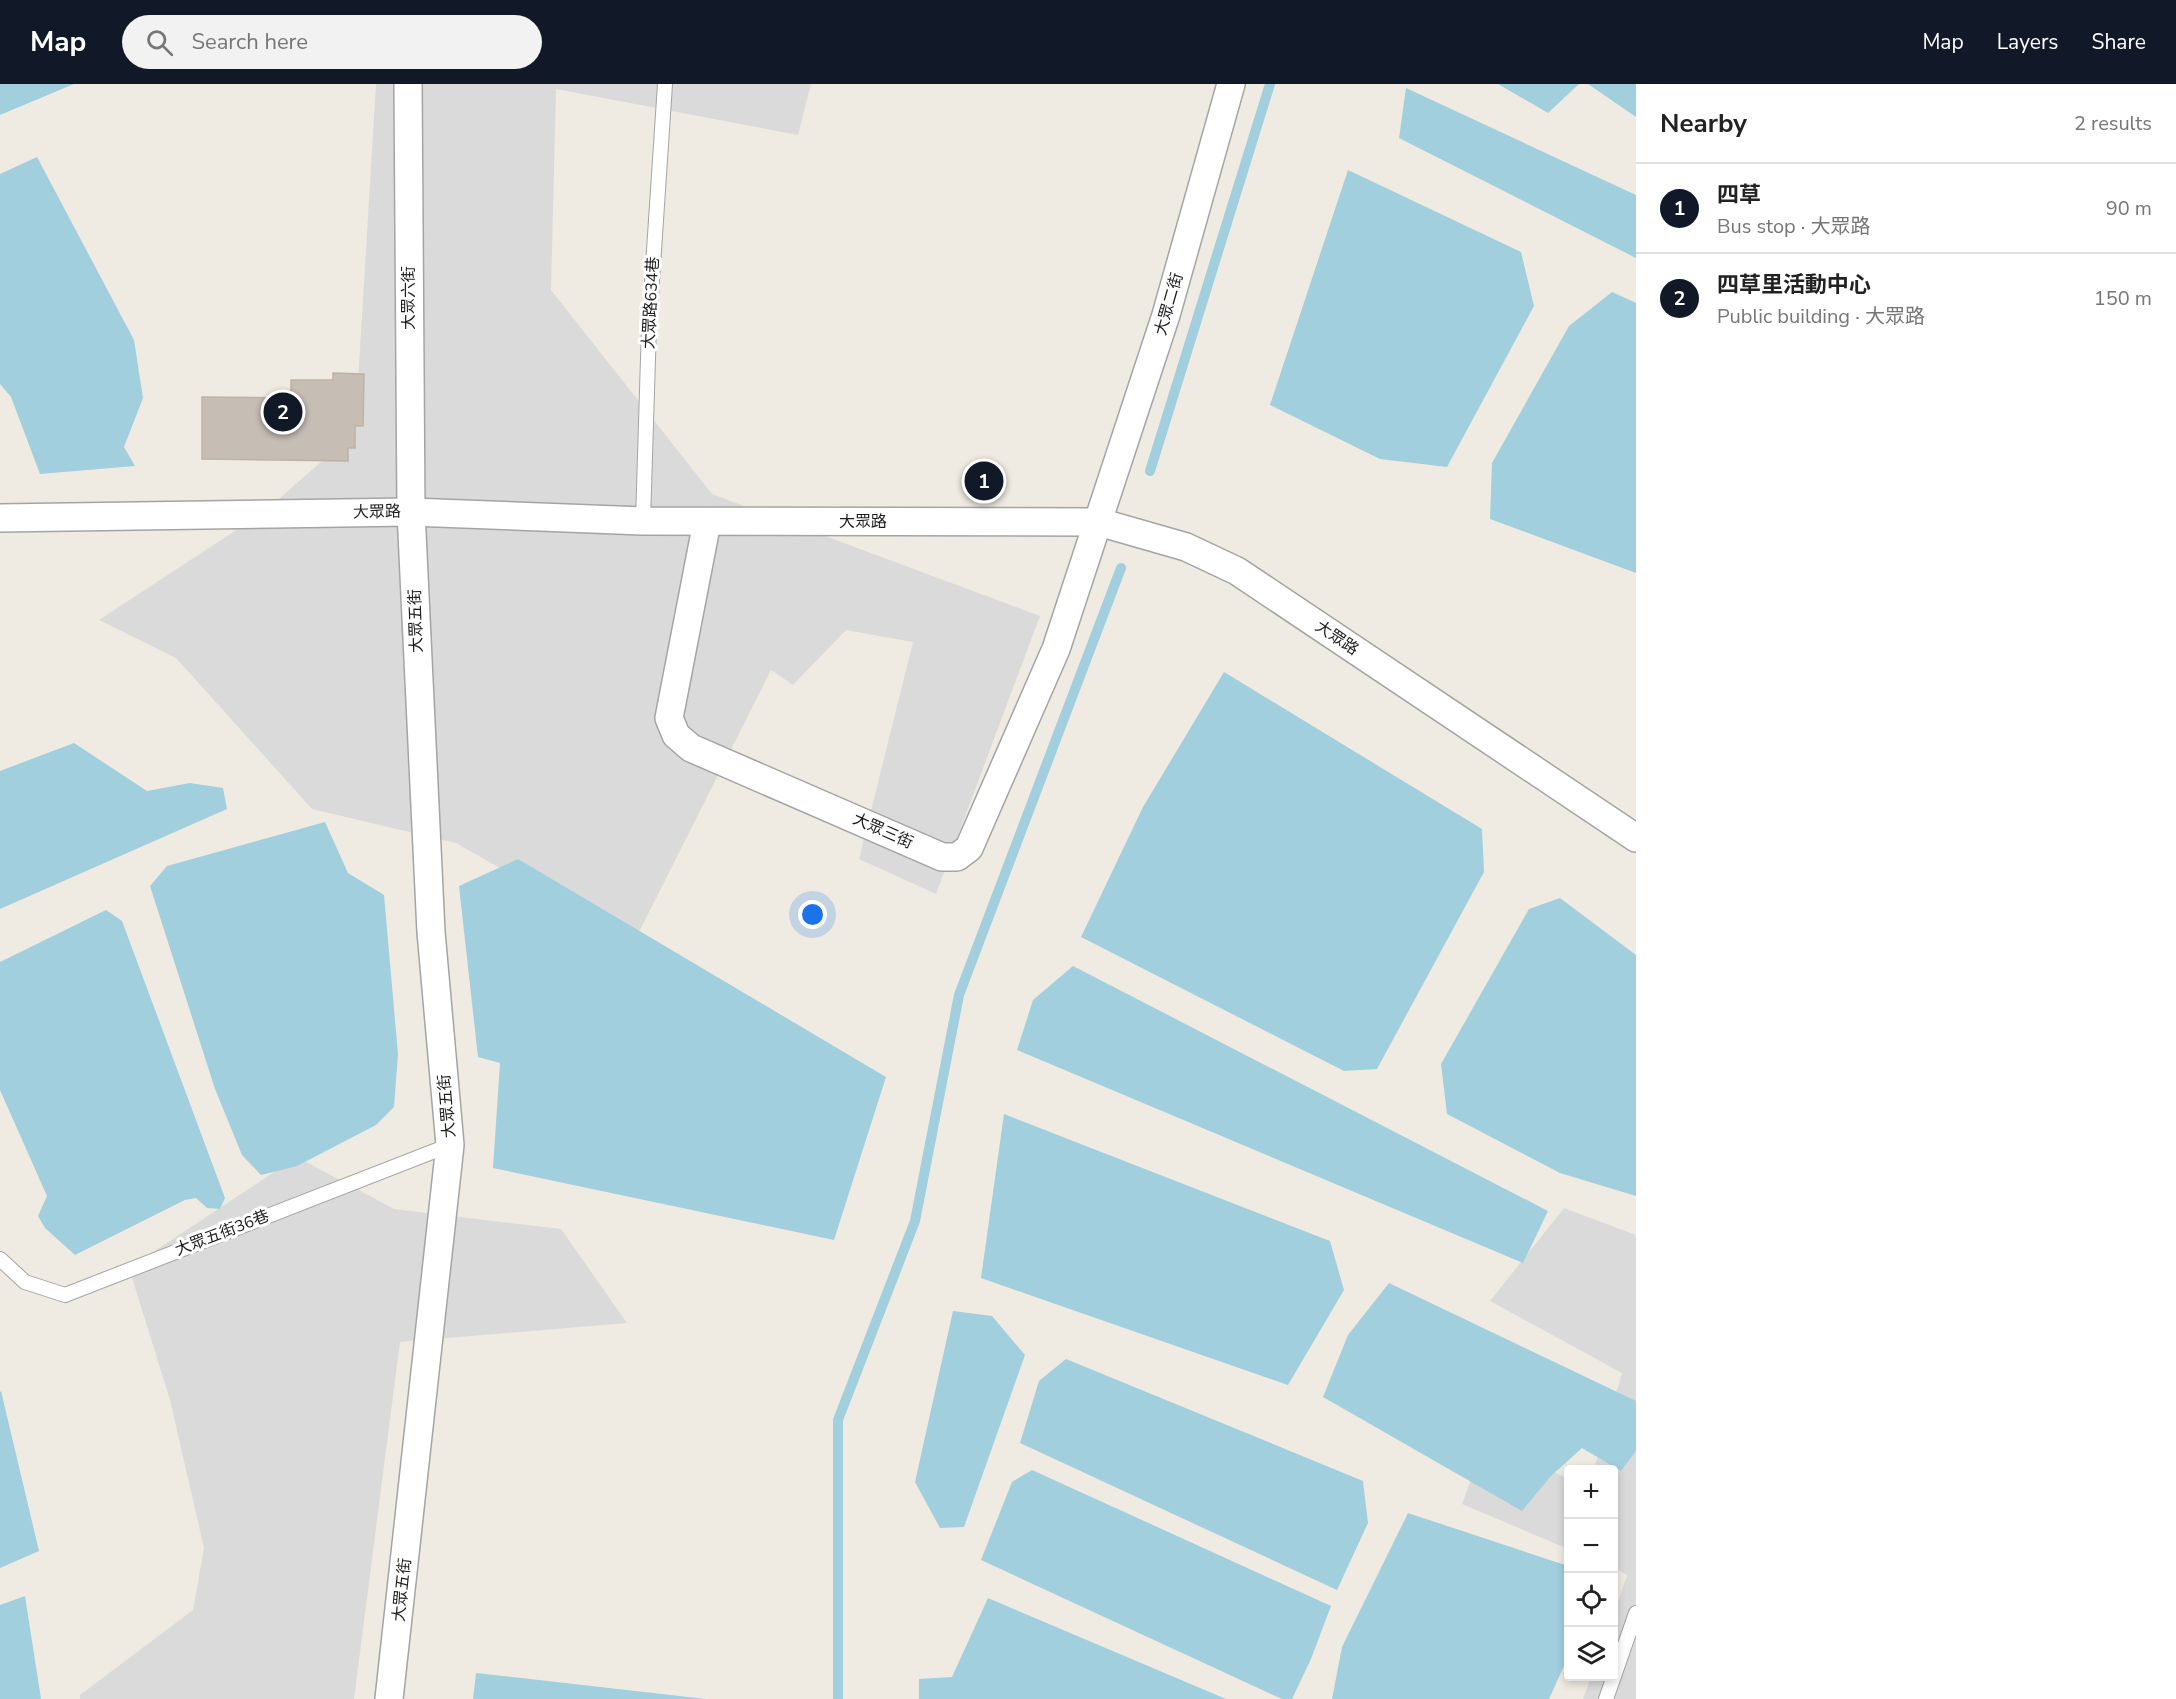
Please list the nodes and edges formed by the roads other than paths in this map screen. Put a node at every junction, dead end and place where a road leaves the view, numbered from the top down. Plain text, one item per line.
1 (408, 84) edge
2 (665, 84) edge
3 (1231, 84) edge
4 (411, 512) junction
5 (0, 518) edge
6 (644, 521) junction
7 (706, 522) junction
8 (1099, 522) junction
9 (1636, 838) edge
10 (450, 1145) junction
11 (0, 1259) edge
12 (1636, 1613) edge
13 (390, 1699) edge
14 (1606, 1699) edge

1 - 4 street, 大眾六街
2 - 6 lane, 大眾路634巷
3 - 8 street, 大眾二街
4 - 5 street, 大眾路
4 - 6 street, 大眾路
4 - 10 street, 大眾五街
6 - 7 street, 大眾路
7 - 8 street, 大眾路
7 - 8 street, 大眾三街
8 - 9 street, 大眾路
10 - 11 lane, 大眾五街36巷
10 - 13 street, 大眾五街
12 - 14 lane

